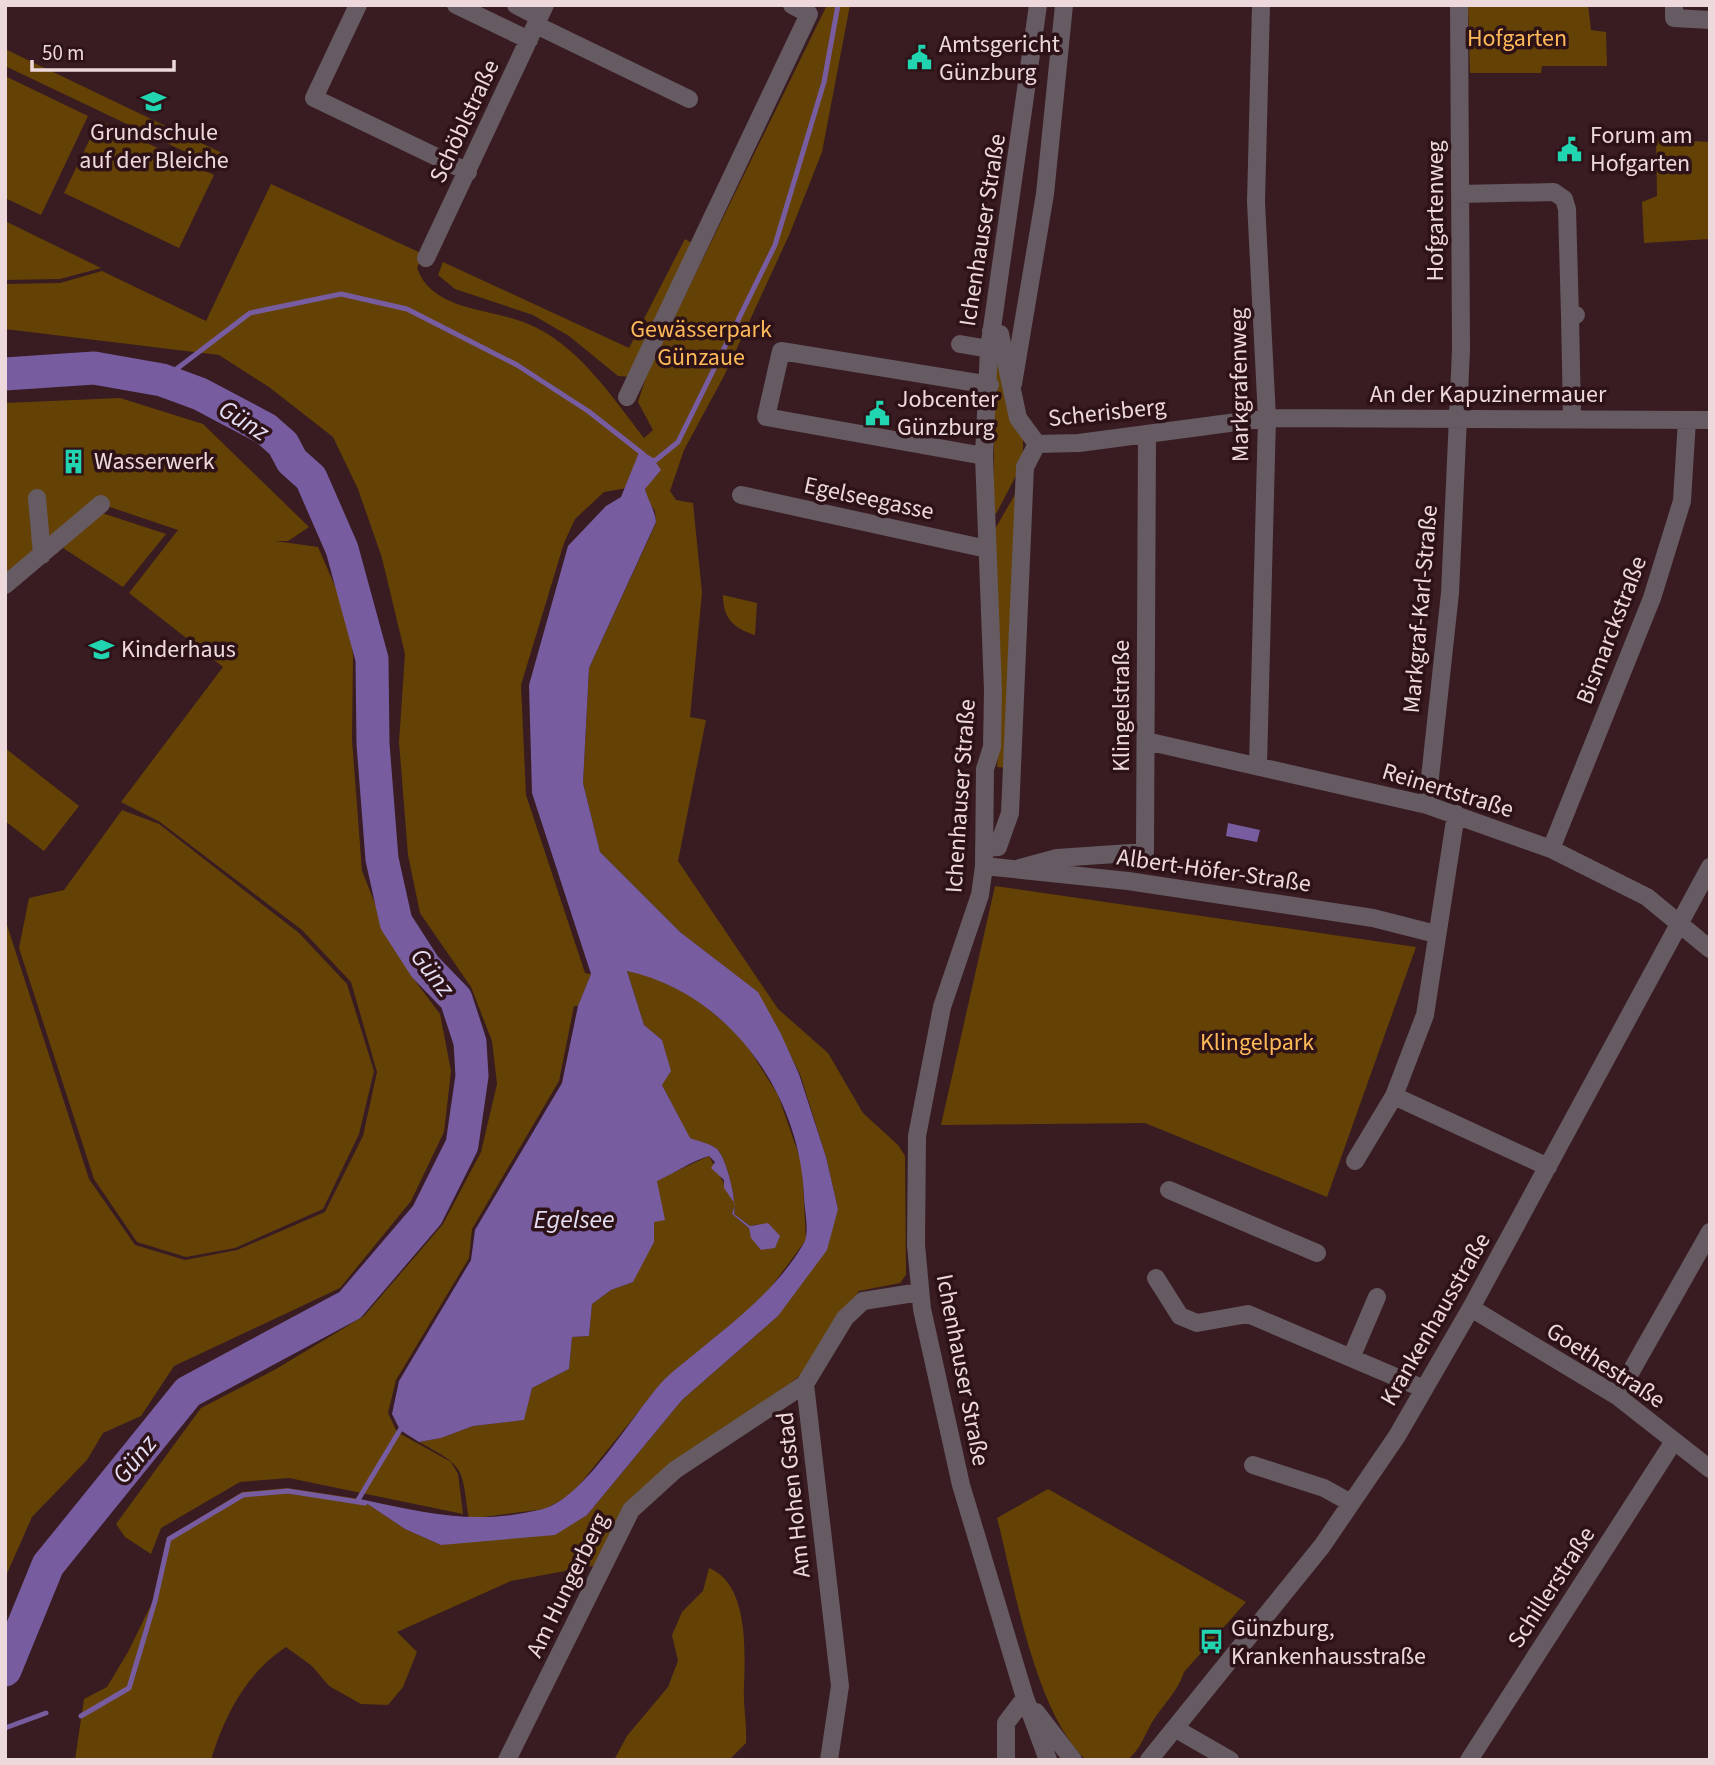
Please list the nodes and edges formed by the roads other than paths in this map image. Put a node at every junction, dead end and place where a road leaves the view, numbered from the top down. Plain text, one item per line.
1 (358, 5) edge
2 (456, 5) edge
3 (516, 5) edge
4 (792, 5) edge
5 (1038, 5) edge
6 (1064, 5) edge
7 (1261, 5) edge
8 (1459, 5) edge
9 (1674, 11) edge
10 (1710, 20) edge
11 (537, 22) edge
12 (689, 99) dead end
13 (468, 172) junction
14 (1460, 194) junction
15 (426, 258) dead end
16 (991, 331) junction
17 (960, 344) dead end
18 (989, 349) junction
19 (990, 386) junction
20 (1012, 387) junction
21 (627, 397) dead end
22 (1458, 417) junction
23 (1267, 418) junction
24 (1572, 418) junction
25 (1686, 420) junction
26 (1710, 420) edge
27 (1147, 434) junction
28 (1037, 444) junction
29 (984, 456) junction
30 (741, 495) dead end
31 (37, 498) dead end
32 (101, 504) dead end
33 (987, 548) junction
34 (42, 555) junction
35 (5, 585) edge
36 (1146, 741) junction
37 (1258, 765) junction
38 (1427, 805) junction
39 (1456, 814) junction
40 (1551, 849) junction
41 (984, 857) junction
42 (1710, 867) edge
43 (1020, 868) junction
44 (1677, 922) junction
45 (1436, 934) junction
46 (1710, 949) edge
47 (1394, 1096) junction
48 (1355, 1161) dead end
49 (1548, 1167) junction
50 (1168, 1190) dead end
51 (1710, 1232) edge
52 (1317, 1254) dead end
53 (1156, 1278) dead end
54 (920, 1292) junction
55 (1377, 1297) dead end
56 (1471, 1308) junction
57 (1352, 1358) junction
58 (804, 1384) junction
59 (1424, 1389) junction
60 (1617, 1396) junction
61 (1674, 1441) junction
62 (1254, 1465) dead end
63 (1710, 1469) edge
64 (1351, 1503) junction
65 (1025, 1698) junction
66 (1176, 1729) junction
67 (507, 1760) edge
68 (829, 1760) edge
69 (1006, 1760) edge
70 (1048, 1760) edge
71 (1073, 1760) edge
72 (1149, 1760) edge
73 (1230, 1760) edge
74 (1469, 1760) edge

1 - 13 street
2 - 11 street
3 - 11 street
4 - 21 street
5 - 16 street, Ichenhauser Straße
6 - 20 street
7 - 23 street, Markgrafenweg
8 - 14 street, Hofgartenweg
9 - 10 street
11 - 12 street
11 - 13 street, Schöblstraße
13 - 15 street, Schöblstraße
14 - 22 street, Hofgartenweg
14 - 24 street
16 - 18 street, Ichenhauser Straße
16 - 20 street, Scherisberg
17 - 18 street
18 - 19 street, Ichenhauser Straße
19 - 29 street, Ichenhauser Straße
19 - 29 street
20 - 28 street, Scherisberg
22 - 23 street, An der Kapuzinermauer
22 - 24 street, An der Kapuzinermauer
22 - 38 street, Markgraf-Karl-Straße
23 - 27 street, Scherisberg
23 - 37 street, Markgrafenweg
24 - 25 street, An der Kapuzinermauer
25 - 26 street, An der Kapuzinermauer
25 - 40 street, Bismarckstraße
27 - 28 street, Scherisberg
27 - 36 street, Klingelstraße
28 - 41 street
29 - 33 street, Ichenhauser Straße
30 - 33 street, Egelseegasse
31 - 34 street
32 - 34 street
33 - 41 street, Ichenhauser Straße
34 - 35 street
36 - 37 street, Reinertstraße
36 - 43 street, Klingelstraße
37 - 38 street, Reinertstraße
38 - 39 street, Reinertstraße
39 - 40 street, Reinertstraße
39 - 45 street
40 - 44 street, Reinertstraße
41 - 43 street, Albert-Höfer-Straße
41 - 54 street, Ichenhauser Straße
42 - 44 street, Krankenhausstraße
43 - 45 street, Albert-Höfer-Straße
44 - 46 street, Reinertstraße
44 - 49 street, Krankenhausstraße
45 - 47 street
47 - 48 street
47 - 49 street
49 - 56 street, Krankenhausstraße
50 - 52 street
51 - 60 street
53 - 57 street
54 - 58 street, Am Hohen Gstad
54 - 65 street, Ichenhauser Straße
55 - 57 street
56 - 59 street, Krankenhausstraße
56 - 60 street, Goethestraße
57 - 59 street
58 - 67 street, Am Hungerberg
58 - 68 street, Am Hohen Gstad
59 - 64 street, Krankenhausstraße
60 - 61 street, Goethestraße
61 - 63 street, Goethestraße
61 - 74 street, Schillerstraße
62 - 64 street
64 - 66 street, Krankenhausstraße
65 - 69 street
65 - 70 street, Ichenhauser Straße
65 - 71 street, Ichenhauser Straße
66 - 72 street, Krankenhausstraße
66 - 73 street

